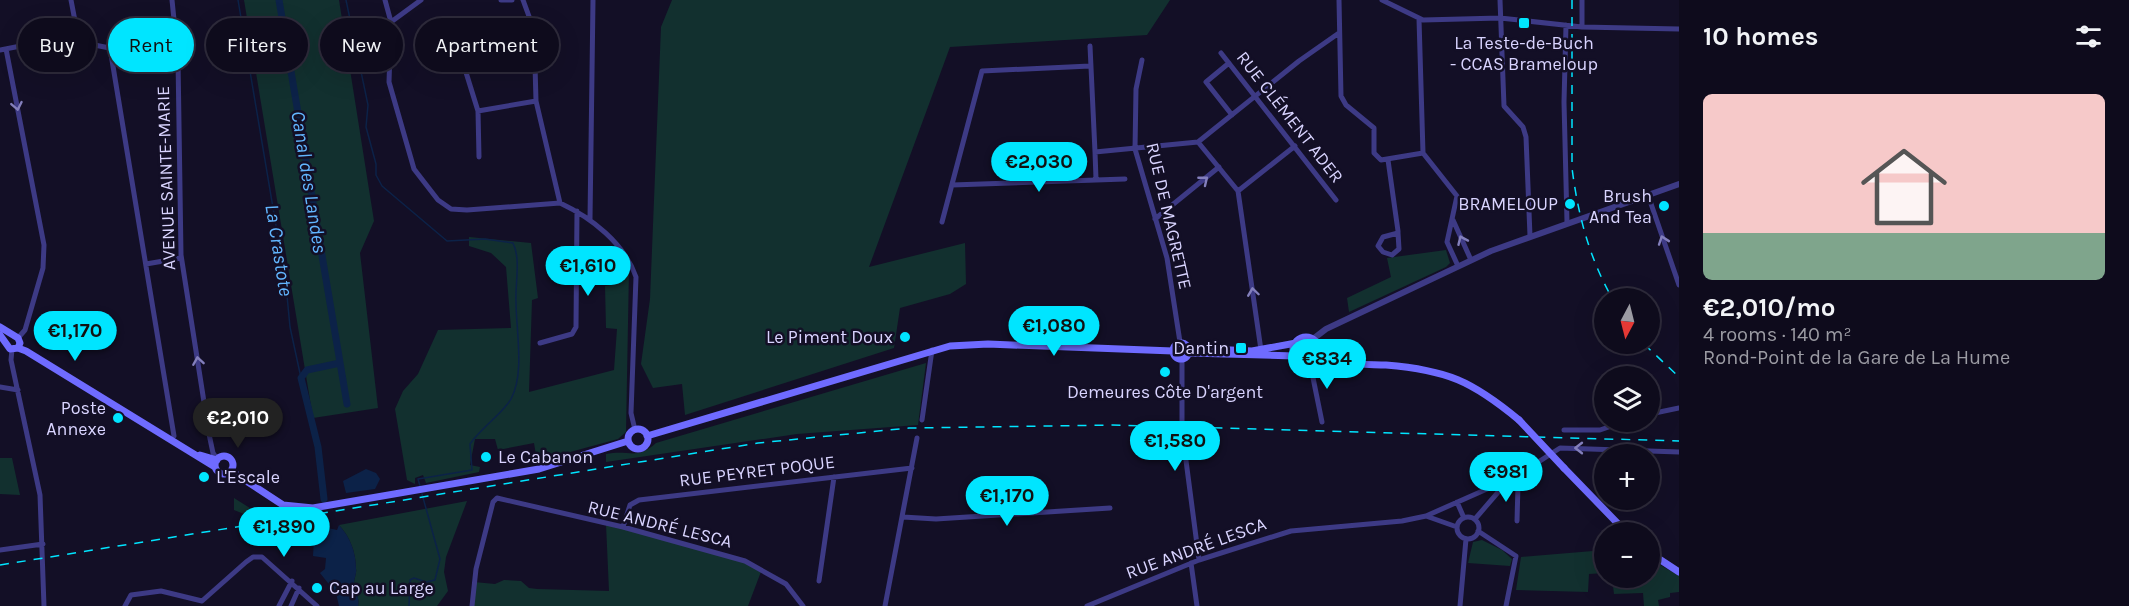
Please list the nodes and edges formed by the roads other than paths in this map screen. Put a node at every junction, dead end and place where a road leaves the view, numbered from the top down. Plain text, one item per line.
1 (71, 0) edge
2 (172, 0) edge
3 (385, 0) edge
4 (421, 0) edge
5 (501, 0) edge
6 (512, 0) edge
7 (523, 0) edge
8 (593, 0) edge
9 (1339, 0) edge
10 (1382, 0) edge
11 (1396, 0) edge
12 (1500, 0) edge
13 (1582, 0) edge
14 (1393, 8) junction
15 (74, 18) edge
16 (174, 18) edge
17 (390, 18) edge
18 (396, 18) edge
19 (1500, 18) junction
20 (1419, 20) junction
21 (1566, 26) junction
22 (1582, 27) junction
23 (1679, 29) edge
24 (1339, 33) junction
25 (1090, 45) dead end
26 (18, 46) edge
27 (3, 49) edge
28 (1221, 52) dead end
29 (1142, 60) dead end
30 (1229, 63) junction
31 (1090, 66) junction
32 (114, 72) edge
33 (178, 72) edge
34 (389, 72) edge
35 (466, 72) edge
36 (1255, 96) junction
37 (536, 101) junction
38 (478, 111) junction
39 (1232, 115) junction
40 (1198, 142) junction
41 (1295, 146) junction
42 (1135, 149) junction
43 (1095, 152) junction
44 (1423, 153) junction
45 (479, 157) dead end
46 (1388, 160) junction
47 (1219, 167) junction
48 (1125, 178) dead end
49 (1096, 179) junction
50 (1679, 184) edge
51 (952, 185) junction
52 (1238, 191) junction
53 (1648, 195) junction
54 (1336, 200) dead end
55 (560, 202) junction
56 (577, 211) junction
57 (590, 219) junction
58 (1155, 219) junction
59 (1453, 220) junction
60 (942, 222) dead end
61 (1567, 222) junction
62 (1398, 233) junction
63 (1530, 236) junction
64 (182, 258) junction
65 (1471, 260) junction
66 (146, 264) junction
67 (1458, 266) junction
68 (1679, 285) edge
69 (0, 327) edge
70 (0, 335) edge
71 (1313, 339) junction
72 (1180, 342) junction
73 (16, 343) junction
74 (540, 343) dead end
75 (1296, 344) junction
76 (932, 350) junction
77 (1261, 350) junction
78 (1173, 351) junction
79 (1189, 351) junction
80 (1319, 354) junction
81 (1295, 356) junction
82 (1182, 359) junction
83 (1310, 363) junction
84 (0, 387) edge
85 (18, 390) junction
86 (1679, 408) edge
87 (1660, 412) edge
88 (922, 420) dead end
89 (1322, 422) dead end
90 (635, 430) junction
91 (1564, 430) dead end
92 (1594, 430) edge
93 (174, 436) junction
94 (647, 436) junction
95 (917, 438) dead end
96 (628, 441) junction
97 (1679, 452) edge
98 (216, 462) junction
99 (912, 468) junction
100 (231, 471) junction
101 (834, 477) junction
102 (1506, 483) junction
103 (1518, 485) dead end
104 (1457, 502) junction
105 (1110, 508) dead end
106 (1426, 516) junction
107 (903, 517) junction
108 (1464, 518) junction
109 (1475, 519) junction
110 (1517, 521) dead end
111 (1616, 522) edge
112 (623, 527) junction
113 (1457, 527) junction
114 (1478, 531) junction
115 (1466, 538) junction
116 (43, 544) junction
117 (0, 550) edge
118 (1199, 560) junction
119 (1660, 560) edge
120 (1191, 563) junction
121 (1679, 572) edge
122 (292, 581) junction
123 (819, 581) dead end
124 (300, 589) junction
125 (203, 604) edge
126 (44, 606) edge
127 (125, 606) edge
128 (279, 606) edge
129 (291, 606) edge
130 (317, 606) edge
131 (472, 606) edge
132 (803, 606) edge
133 (885, 606) edge
134 (1087, 606) edge
135 (1197, 606) edge
136 (1460, 606) edge
137 (1506, 606) edge

1 - 15 street
2 - 16 street, AVENUE SAINTE-MARIE
3 - 17 street
4 - 18 street
5 - 6 street
7 - 37 street
8 - 57 street
9 - 24 street
10 - 14 street
11 - 14 street
12 - 19 street
13 - 22 street
14 - 20 street
19 - 20 street
19 - 21 street
19 - 63 street
20 - 44 street
21 - 22 street
21 - 61 street
22 - 23 street
24 - 36 street
24 - 46 street
25 - 31 street
26 - 27 street
27 -> 73 street
28 - 30 street, RUE CLÉMENT ADER
29 - 42 street, RUE DE MAGRETTE
30 - 36 street, RUE CLÉMENT ADER
30 - 39 street
31 - 43 street
31 - 51 street
32 - 66 street
33 - 64 street, AVENUE SAINTE-MARIE
34 - 55 street
35 - 38 street
36 - 39 street
36 - 41 street, RUE CLÉMENT ADER
37 - 38 street
37 - 55 street
38 - 45 street
39 - 40 street
40 - 42 street
40 - 47 street
41 - 52 street
41 - 54 street, RUE CLÉMENT ADER
42 - 43 street
42 - 58 street, RUE DE MAGRETTE
43 - 49 street
44 - 46 street
44 - 59 street
46 - 62 street
47 - 52 street
58 -> 47 street
48 - 49 street
49 - 51 street
50 - 53 street
51 - 60 street
77 -> 52 street
53 - 61 street
68 -> 53 street
55 - 56 street
56 - 57 street
56 - 74 street
57 - 90 street
58 - 72 street, RUE DE MAGRETTE
65 -> 59 street
59 - 67 street
61 - 63 street
62 - 62 street
63 - 65 street
64 - 66 street
98 -> 64 street, AVENUE SAINTE-MARIE
65 - 67 street
66 - 93 street
67 - 71 street
69 - 73 main road
70 - 73 main road
71 - 75 main road
71 - 80 main road
72 - 78 main road
72 - 79 main road
73 - 85 street
73 - 93 main road
73 - 98 main road
75 - 77 main road
75 - 81 main road
76 - 78 main road
76 - 88 street
76 - 94 main road
77 - 79 main road
78 - 82 main road
79 - 81 main road
79 - 82 main road
80 - 83 main road
80 - 111 main road, bridge
81 - 83 main road
82 - 118 street
83 - 89 street
84 - 85 street
85 - 116 street
86 - 87 street
90 - 94 main road
90 - 96 main road
91 - 92 street
93 - 98 main road
94 - 96 main road
95 - 99 street
96 - 100 main road
97 -> 102 street, RUE ANDRÉ LESCA
98 - 100 main road
98 - 100 main road
99 - 101 street, RUE PEYRET POQUE
99 - 107 street
101 - 112 street, RUE PEYRET POQUE
101 - 123 street
102 - 104 street, RUE ANDRÉ LESCA
102 - 109 street, RUE ANDRÉ LESCA
103 - 110 street
104 - 106 street, RUE ANDRÉ LESCA
104 - 108 street
105 - 107 street
106 - 113 street
106 - 118 street, RUE ANDRÉ LESCA
107 - 133 street
108 - 109 street
108 - 113 street
109 - 114 street
112 - 131 street, RUE ANDRÉ LESCA
112 - 132 street, RUE ANDRÉ LESCA
113 - 115 street
114 - 115 street
114 - 137 street
115 - 136 street
116 - 117 street
116 - 126 street
118 - 120 street, RUE ANDRÉ LESCA
119 - 121 main road
120 - 134 street, RUE ANDRÉ LESCA
120 - 135 street
122 - 124 street
122 - 125 street
122 - 128 street
124 - 129 street
124 - 130 street
125 - 127 street

